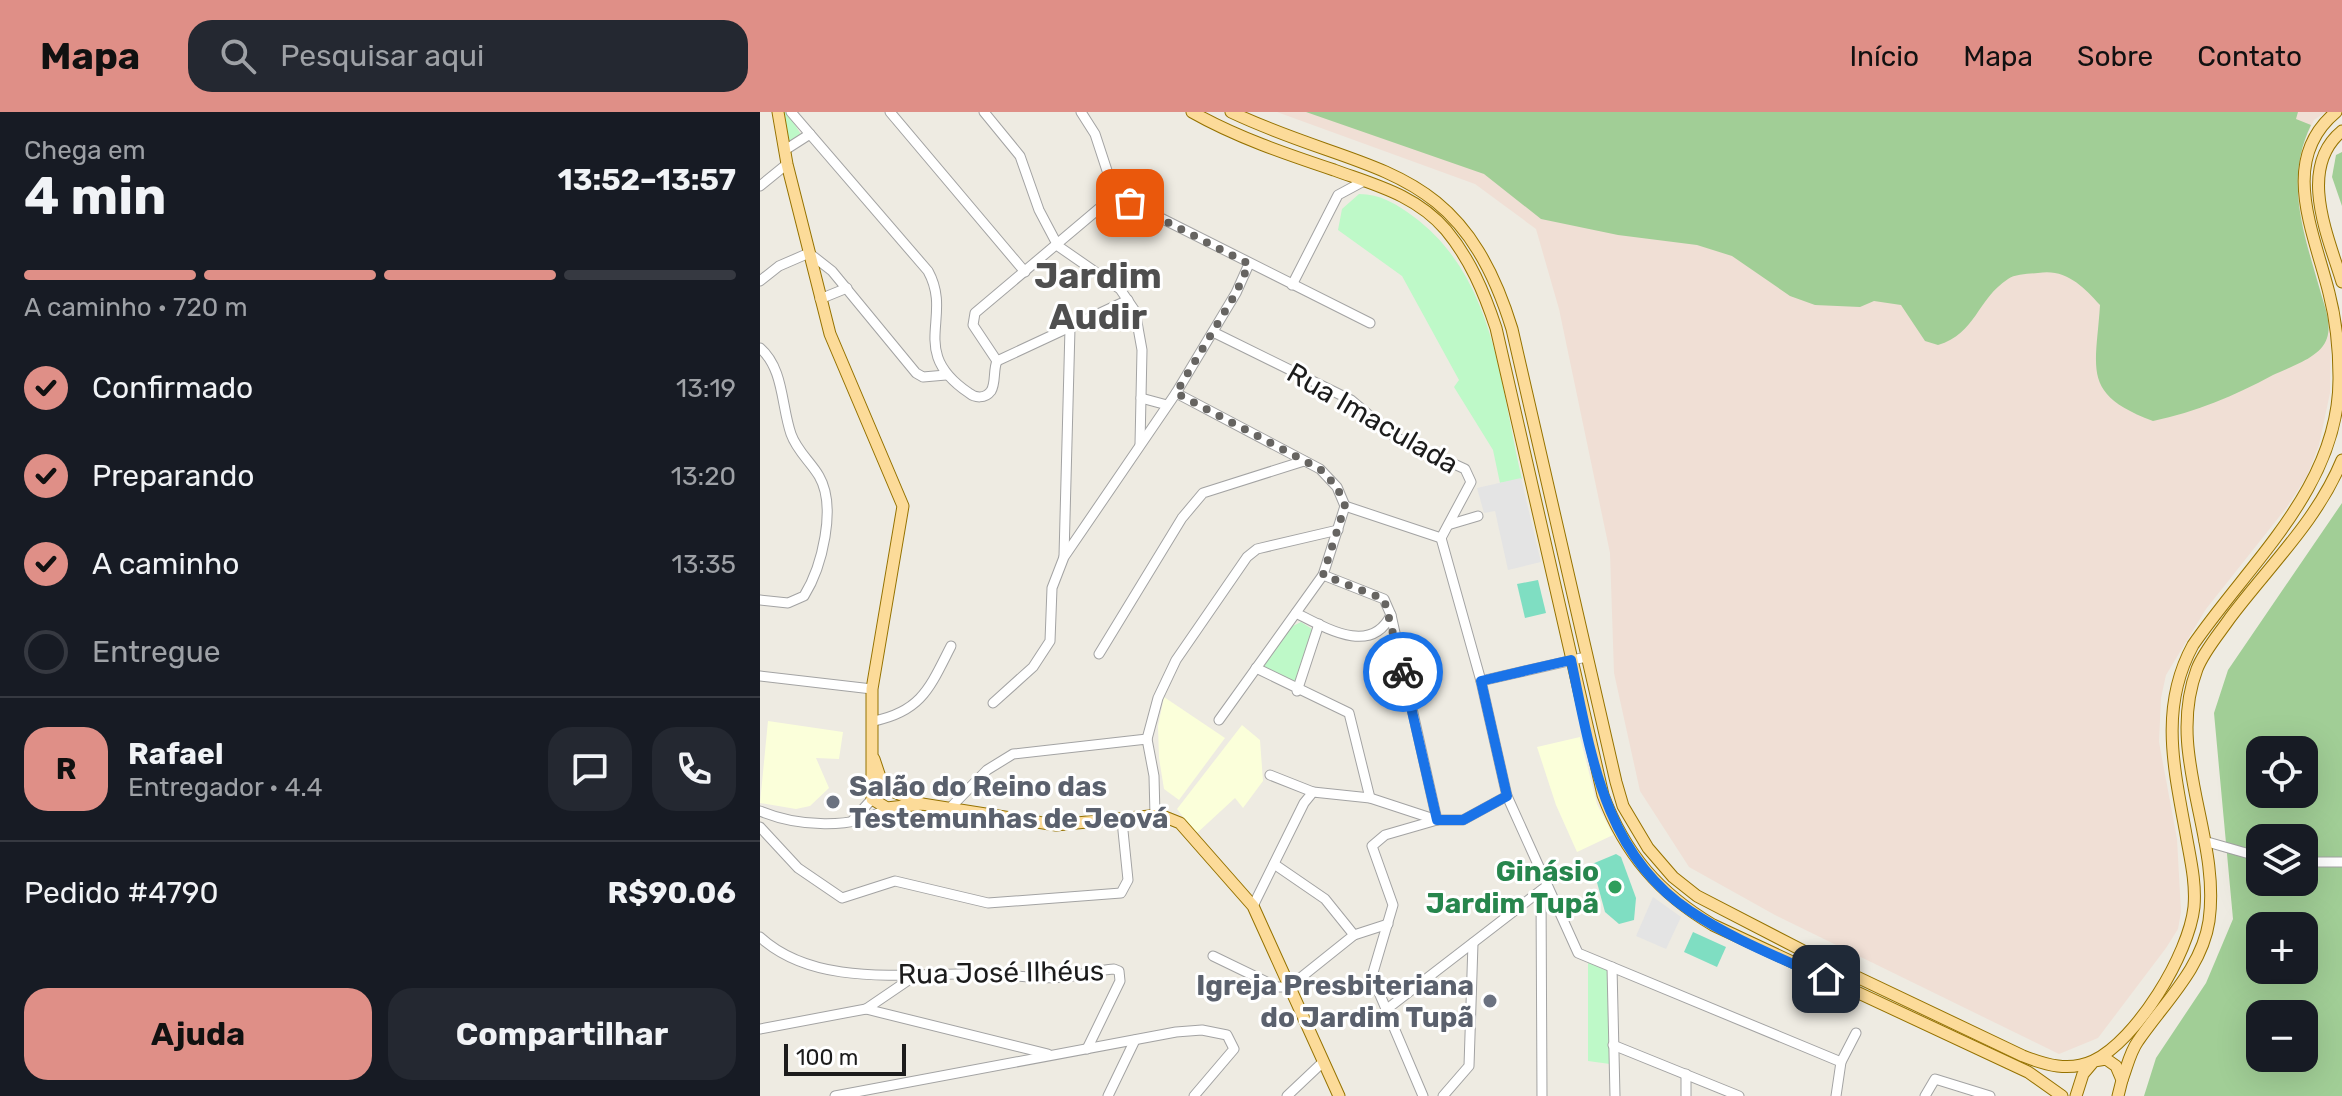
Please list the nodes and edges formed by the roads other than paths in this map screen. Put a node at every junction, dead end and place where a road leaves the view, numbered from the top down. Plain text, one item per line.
1 (778, 112) edge
2 (791, 112) edge
3 (890, 112) edge
4 (984, 112) edge
5 (1081, 112) edge
6 (1192, 112) edge
7 (1231, 112) edge
8 (2336, 112) edge
9 (2342, 131) edge
10 (810, 134) junction
11 (785, 150) junction
12 (787, 164) junction
13 (1334, 171) junction
14 (1402, 177) junction
15 (1364, 181) junction
16 (760, 186) edge
17 (1383, 186) junction
18 (1115, 195) junction
19 (1338, 195) junction
20 (1058, 246) junction
21 (809, 253) junction
22 (1249, 264) junction
23 (1025, 272) junction
24 (760, 281) edge
25 (2342, 282) edge
26 (1292, 285) junction
27 (847, 288) junction
28 (820, 299) junction
29 (1128, 300) junction
30 (1370, 323) dead end
31 (1070, 328) junction
32 (1213, 332) junction
33 (760, 348) edge
34 (997, 361) junction
35 (946, 375) junction
36 (1176, 393) junction
37 (1141, 398) junction
38 (1167, 405) junction
39 (1140, 444) junction
40 (2342, 460) edge
41 (1304, 461) junction
42 (1345, 506) junction
43 (1478, 516) dead end
44 (1451, 524) junction
45 (1338, 530) junction
46 (1441, 538) junction
47 (1064, 557) junction
48 (1323, 575) junction
49 (760, 600) edge
50 (1296, 613) junction
51 (1391, 615) junction
52 (1319, 624) junction
53 (951, 646) dead end
54 (1099, 654) dead end
55 (1586, 657) junction
56 (1571, 660) junction
57 (1256, 668) junction
58 (760, 676) edge
59 (1481, 681) junction
60 (872, 689) junction
61 (1297, 691) junction
62 (993, 703) dead end
63 (1219, 720) dead end
64 (874, 721) junction
65 (1147, 739) junction
66 (872, 751) junction
67 (1270, 775) dead end
68 (892, 790) junction
69 (1313, 792) junction
70 (1507, 796) junction
71 (1370, 798) junction
72 (872, 799) junction
73 (922, 804) junction
74 (887, 808) junction
75 (950, 808) junction
76 (760, 811) edge
77 (1155, 816) junction
78 (853, 820) junction
79 (1437, 820) junction
80 (1122, 821) junction
81 (760, 827) edge
82 (2204, 841) junction
83 (2246, 853) edge
84 (2318, 862) edge
85 (2342, 862) edge
86 (1274, 864) junction
87 (1544, 888) junction
88 (1253, 906) junction
89 (1388, 924) junction
90 (1354, 935) junction
91 (760, 937) edge
92 (1473, 943) junction
93 (1213, 956) dead end
94 (1612, 967) junction
95 (914, 976) junction
96 (1289, 987) junction
97 (866, 1009) junction
98 (1387, 1009) junction
99 (760, 1029) edge
100 (1856, 1033) dead end
101 (1135, 1040) junction
102 (1009, 1044) junction
103 (1613, 1045) junction
104 (1087, 1049) junction
105 (1052, 1055) junction
106 (2094, 1061) junction
107 (1323, 1062) junction
108 (1841, 1062) junction
109 (1009, 1063) junction
110 (1686, 1074) junction
111 (2122, 1080) junction
112 (835, 1096) edge
113 (1108, 1096) edge
114 (1194, 1096) edge
115 (1287, 1096) edge
116 (1339, 1096) edge
117 (1423, 1096) edge
118 (1443, 1096) edge
119 (1542, 1096) edge
120 (1615, 1096) edge
121 (1686, 1096) edge
122 (1739, 1096) edge
123 (1836, 1096) edge
124 (1925, 1096) edge
125 (1990, 1096) edge
126 (2062, 1096) edge
127 (2076, 1096) edge
128 (2118, 1096) edge

1 - 11 main road
2 - 10 street
3 - 23 street
4 - 20 street
5 - 18 street
6 - 13 main road
7 - 14 main road
8 - 106 main road
9 - 25 main road
10 - 11 street
10 - 35 street
11 - 12 main road
12 - 16 street
12 - 21 main road
13 - 15 main road
13 - 19 street
14 - 17 main road
14 - 55 main road
15 - 17 main road
15 - 19 street
17 - 56 main road
18 - 20 street
18 - 22 street
19 - 26 street
20 - 23 street
20 - 29 street
21 - 24 street
21 - 27 street
21 - 28 main road
22 - 26 street
22 - 32 street
23 - 34 street
26 - 30 street
27 - 28 street
27 - 35 street
28 - 60 main road
29 - 31 street
29 - 37 street
31 - 34 street
31 - 47 street
32 - 36 street
32 - 44 street, Rua Imaculada
33 - 49 street
34 - 35 street
36 - 38 street
36 - 41 street
37 - 38 street
37 - 39 street
38 - 39 street
39 - 47 street
40 - 82 main road
41 - 42 street
41 - 54 street
42 - 45 street
42 - 46 street
43 - 44 street
44 - 46 street, Rua Imaculada
45 - 48 street
45 - 65 street
46 - 59 street
47 - 62 street
48 - 50 street
48 - 51 street
50 - 52 street
50 - 57 street
51 - 52 street
51 - 79 street
52 - 61 street
53 - 64 street
55 - 56 street
55 - 106 main road
56 - 59 street
56 - 126 main road
57 - 61 street
57 - 63 street
58 - 60 street
59 - 70 street
60 - 64 main road
61 - 71 street
64 - 66 main road
65 - 75 street
65 - 77 street
66 - 68 main road
66 - 72 main road
67 - 69 street
68 - 72 main road
68 - 73 main road
68 - 74 main road
69 - 71 street
69 - 86 street
70 - 79 street
70 - 87 street
71 - 79 street
72 - 74 main road
72 - 78 street
73 - 74 main road
73 - 75 main road
74 - 78 street
75 - 80 main road
76 - 78 street
77 - 80 main road
77 - 88 main road
79 - 89 street
80 - 81 street
82 - 83 street
82 - 111 main road
84 - 85 street
86 - 88 street
86 - 90 street
87 - 92 street
87 - 94 street
87 - 119 street
88 - 96 main road
89 - 90 street
89 - 98 street
90 - 96 street
91 - 95 street, Rua José Ilhéus
92 - 98 street
92 - 118 street
93 - 96 street
94 - 103 street
94 - 108 street
95 - 97 street
95 - 104 street, Rua José Ilhéus
96 - 107 main road
97 - 99 street
97 - 102 street
98 - 117 street
100 - 108 street
101 - 104 street
101 - 113 street
101 - 114 street
102 - 105 street
102 - 109 street
103 - 110 street
103 - 120 street
104 - 105 street
105 - 109 street
106 - 111 main road
106 - 127 main road
107 - 115 street
107 - 116 main road
108 - 123 street
109 - 112 street
110 - 121 street
110 - 122 street
111 - 128 main road
124 - 125 street

